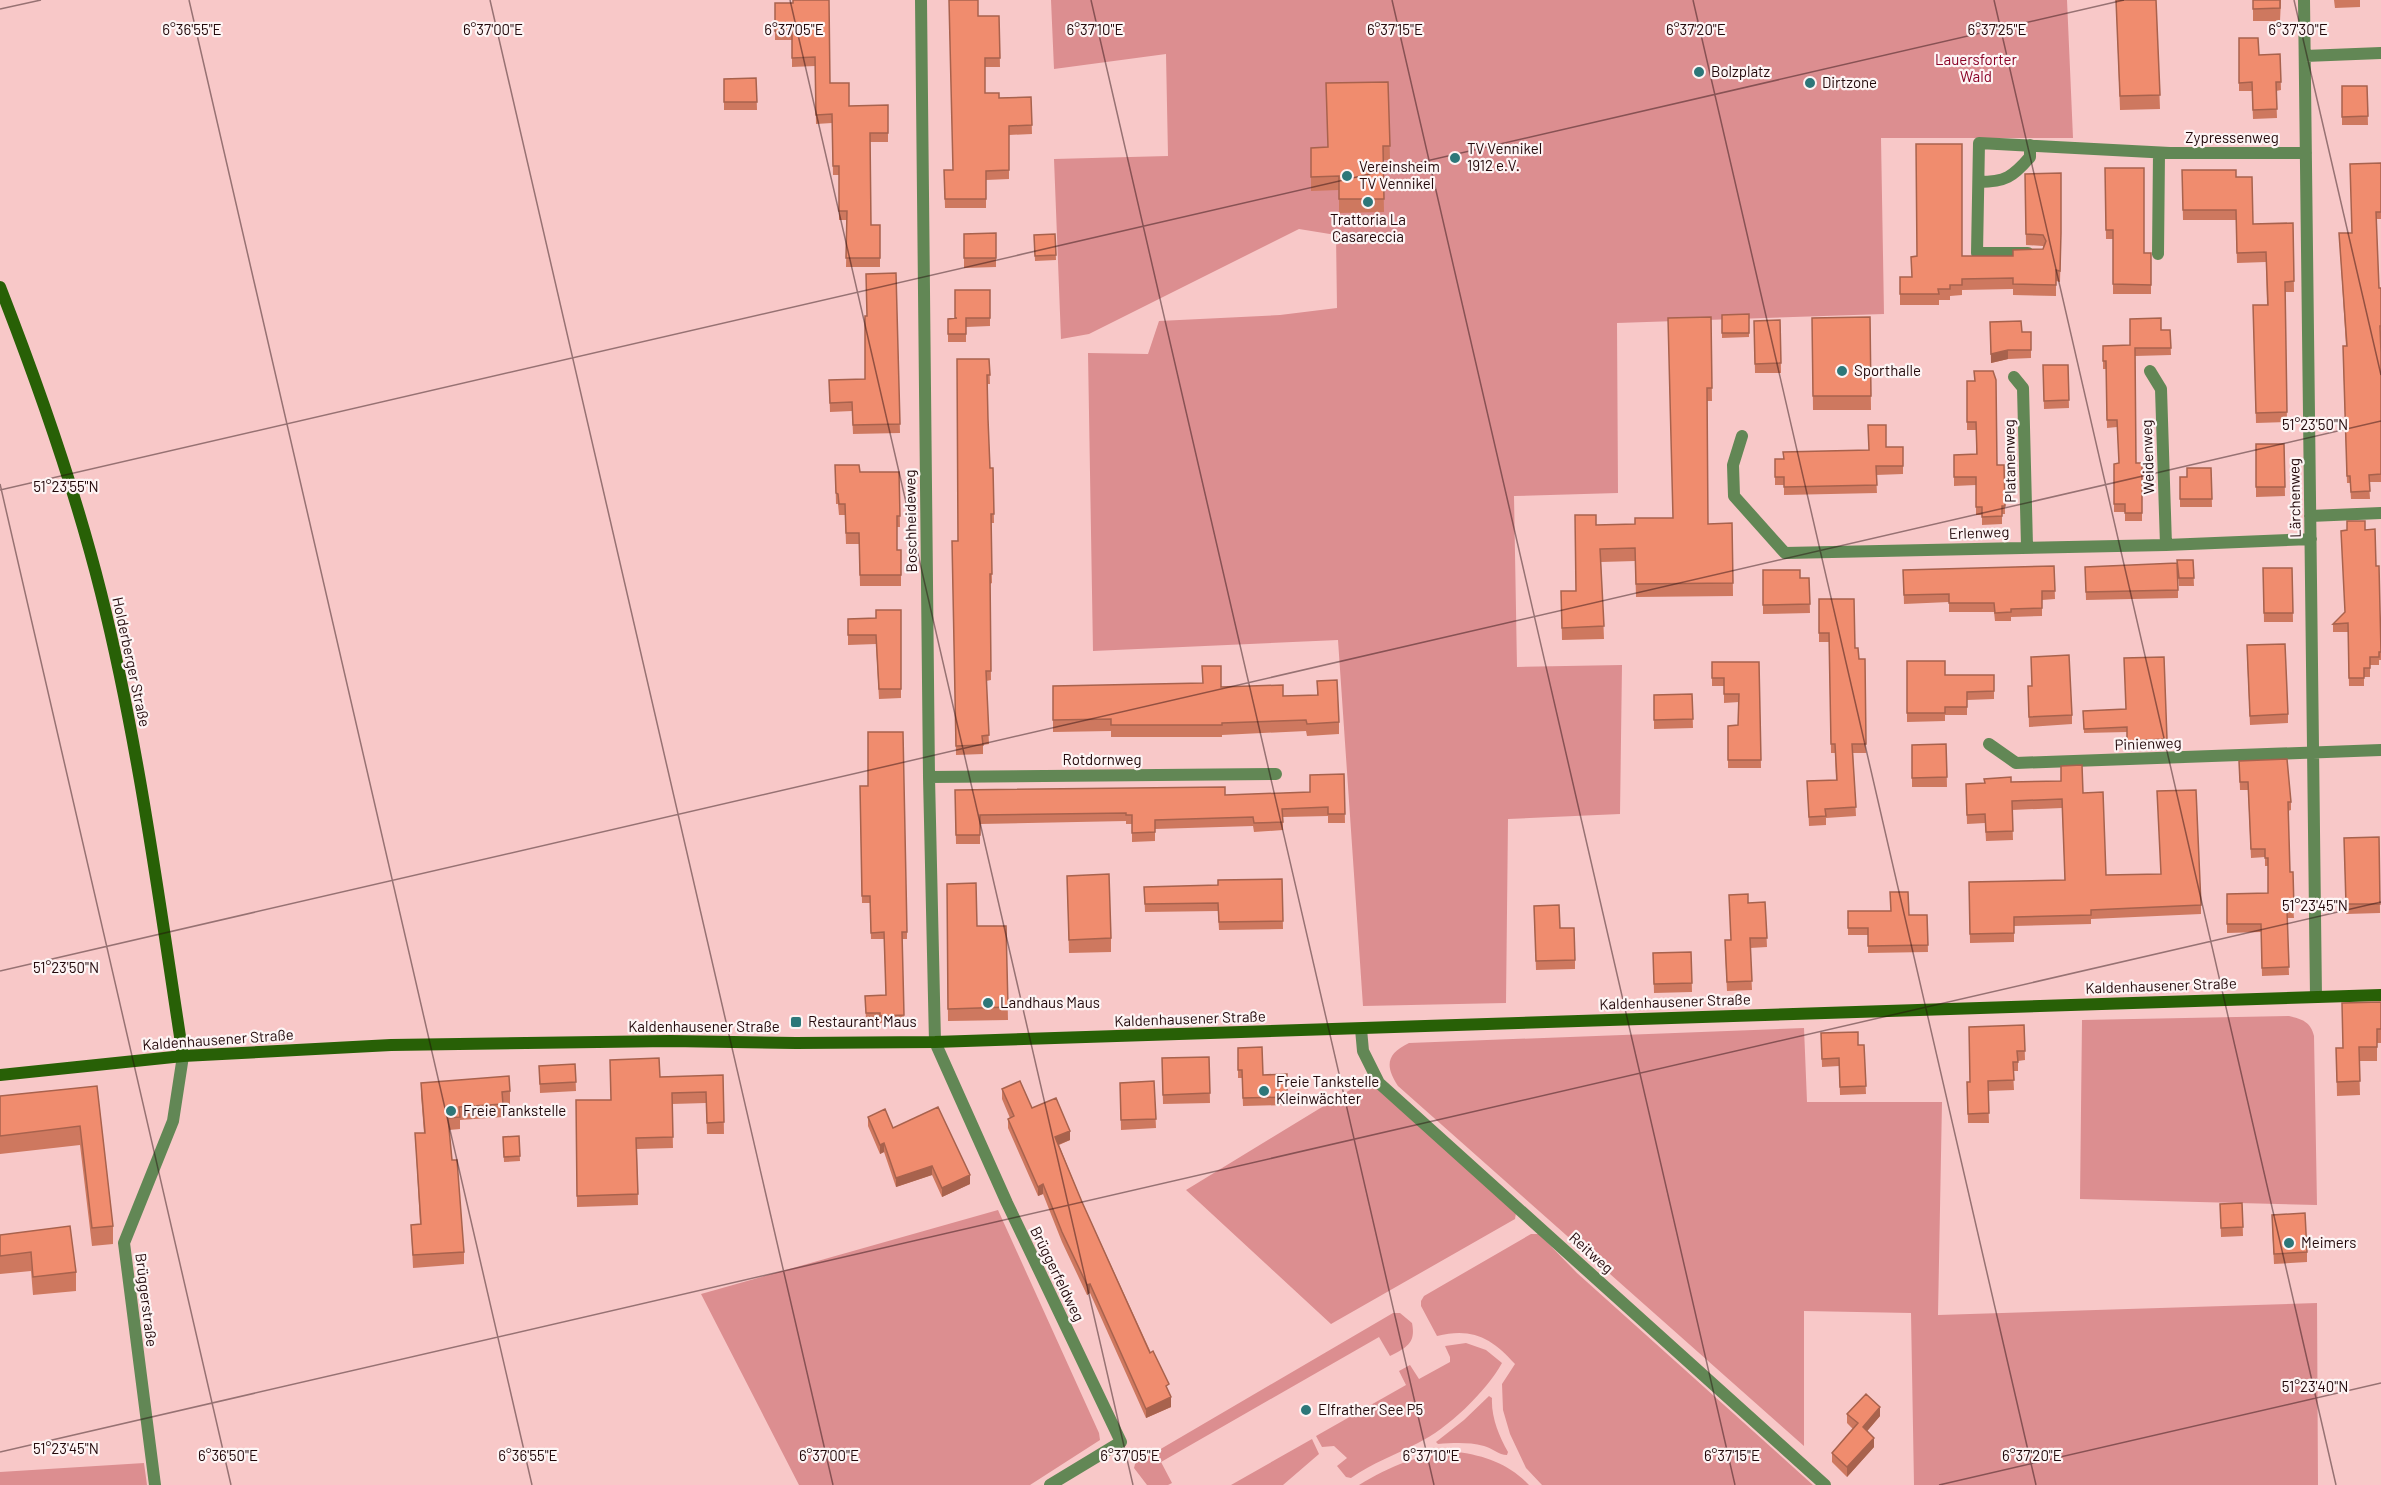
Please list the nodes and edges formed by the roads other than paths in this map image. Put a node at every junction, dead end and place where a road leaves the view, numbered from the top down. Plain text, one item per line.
1 (921, 0) edge
2 (2304, 0) edge
3 (2381, 53) edge
4 (2305, 56) junction
5 (2030, 145) junction
6 (2158, 153) junction
7 (2306, 153) junction
8 (1979, 182) junction
9 (2038, 253) edge
10 (2158, 254) dead end
11 (0, 287) edge
12 (2150, 371) dead end
13 (2014, 378) dead end
14 (1742, 436) dead end
15 (2381, 513) edge
16 (2310, 516) junction
17 (2311, 539) junction
18 (2166, 545) junction
19 (2027, 546) junction
20 (1989, 744) dead end
21 (2381, 750) edge
22 (2313, 754) junction
23 (1276, 774) dead end
24 (928, 777) junction
25 (2381, 995) edge
26 (2316, 997) junction
27 (1361, 1029) junction
28 (935, 1042) junction
29 (183, 1056) junction
30 (0, 1075) edge
31 (155, 1485) edge
32 (1050, 1485) edge
33 (1825, 1485) edge

1 - 24 street, Boschheideweg
2 - 4 street, Lärchenweg
3 - 4 street
4 - 7 street, Lärchenweg
5 - 6 street, Zypressenweg
5 - 8 street
5 - 8 street, Zypressenweg
6 - 7 street, Zypressenweg
6 - 10 street
7 - 16 street, Lärchenweg
8 - 9 street, Zypressenweg
11 - 29 main road, Holderberger Straße
12 - 18 street, Weidenweg
13 - 19 street, Platanenweg
14 - 19 street, Erlenweg
15 - 16 street
16 - 17 street, Lärchenweg
17 - 18 street, Erlenweg
17 - 22 street, Lärchenweg
18 - 19 street, Erlenweg
20 - 22 street, Pinienweg
21 - 22 street, Pinienweg
22 - 26 street, Lärchenweg
23 - 24 street, Rotdornweg
24 - 28 street, Boschheideweg
25 - 26 main road, Kaldenhausener Straße
26 - 27 main road, Kaldenhausener Straße
27 - 28 main road, Kaldenhausener Straße
27 - 33 street, Reitweg
28 - 29 main road, Kaldenhausener Straße
28 - 32 street, Brüggerfeldweg
29 - 30 main road, Kaldenhausener Straße
29 - 31 street, Brüggerstraße

